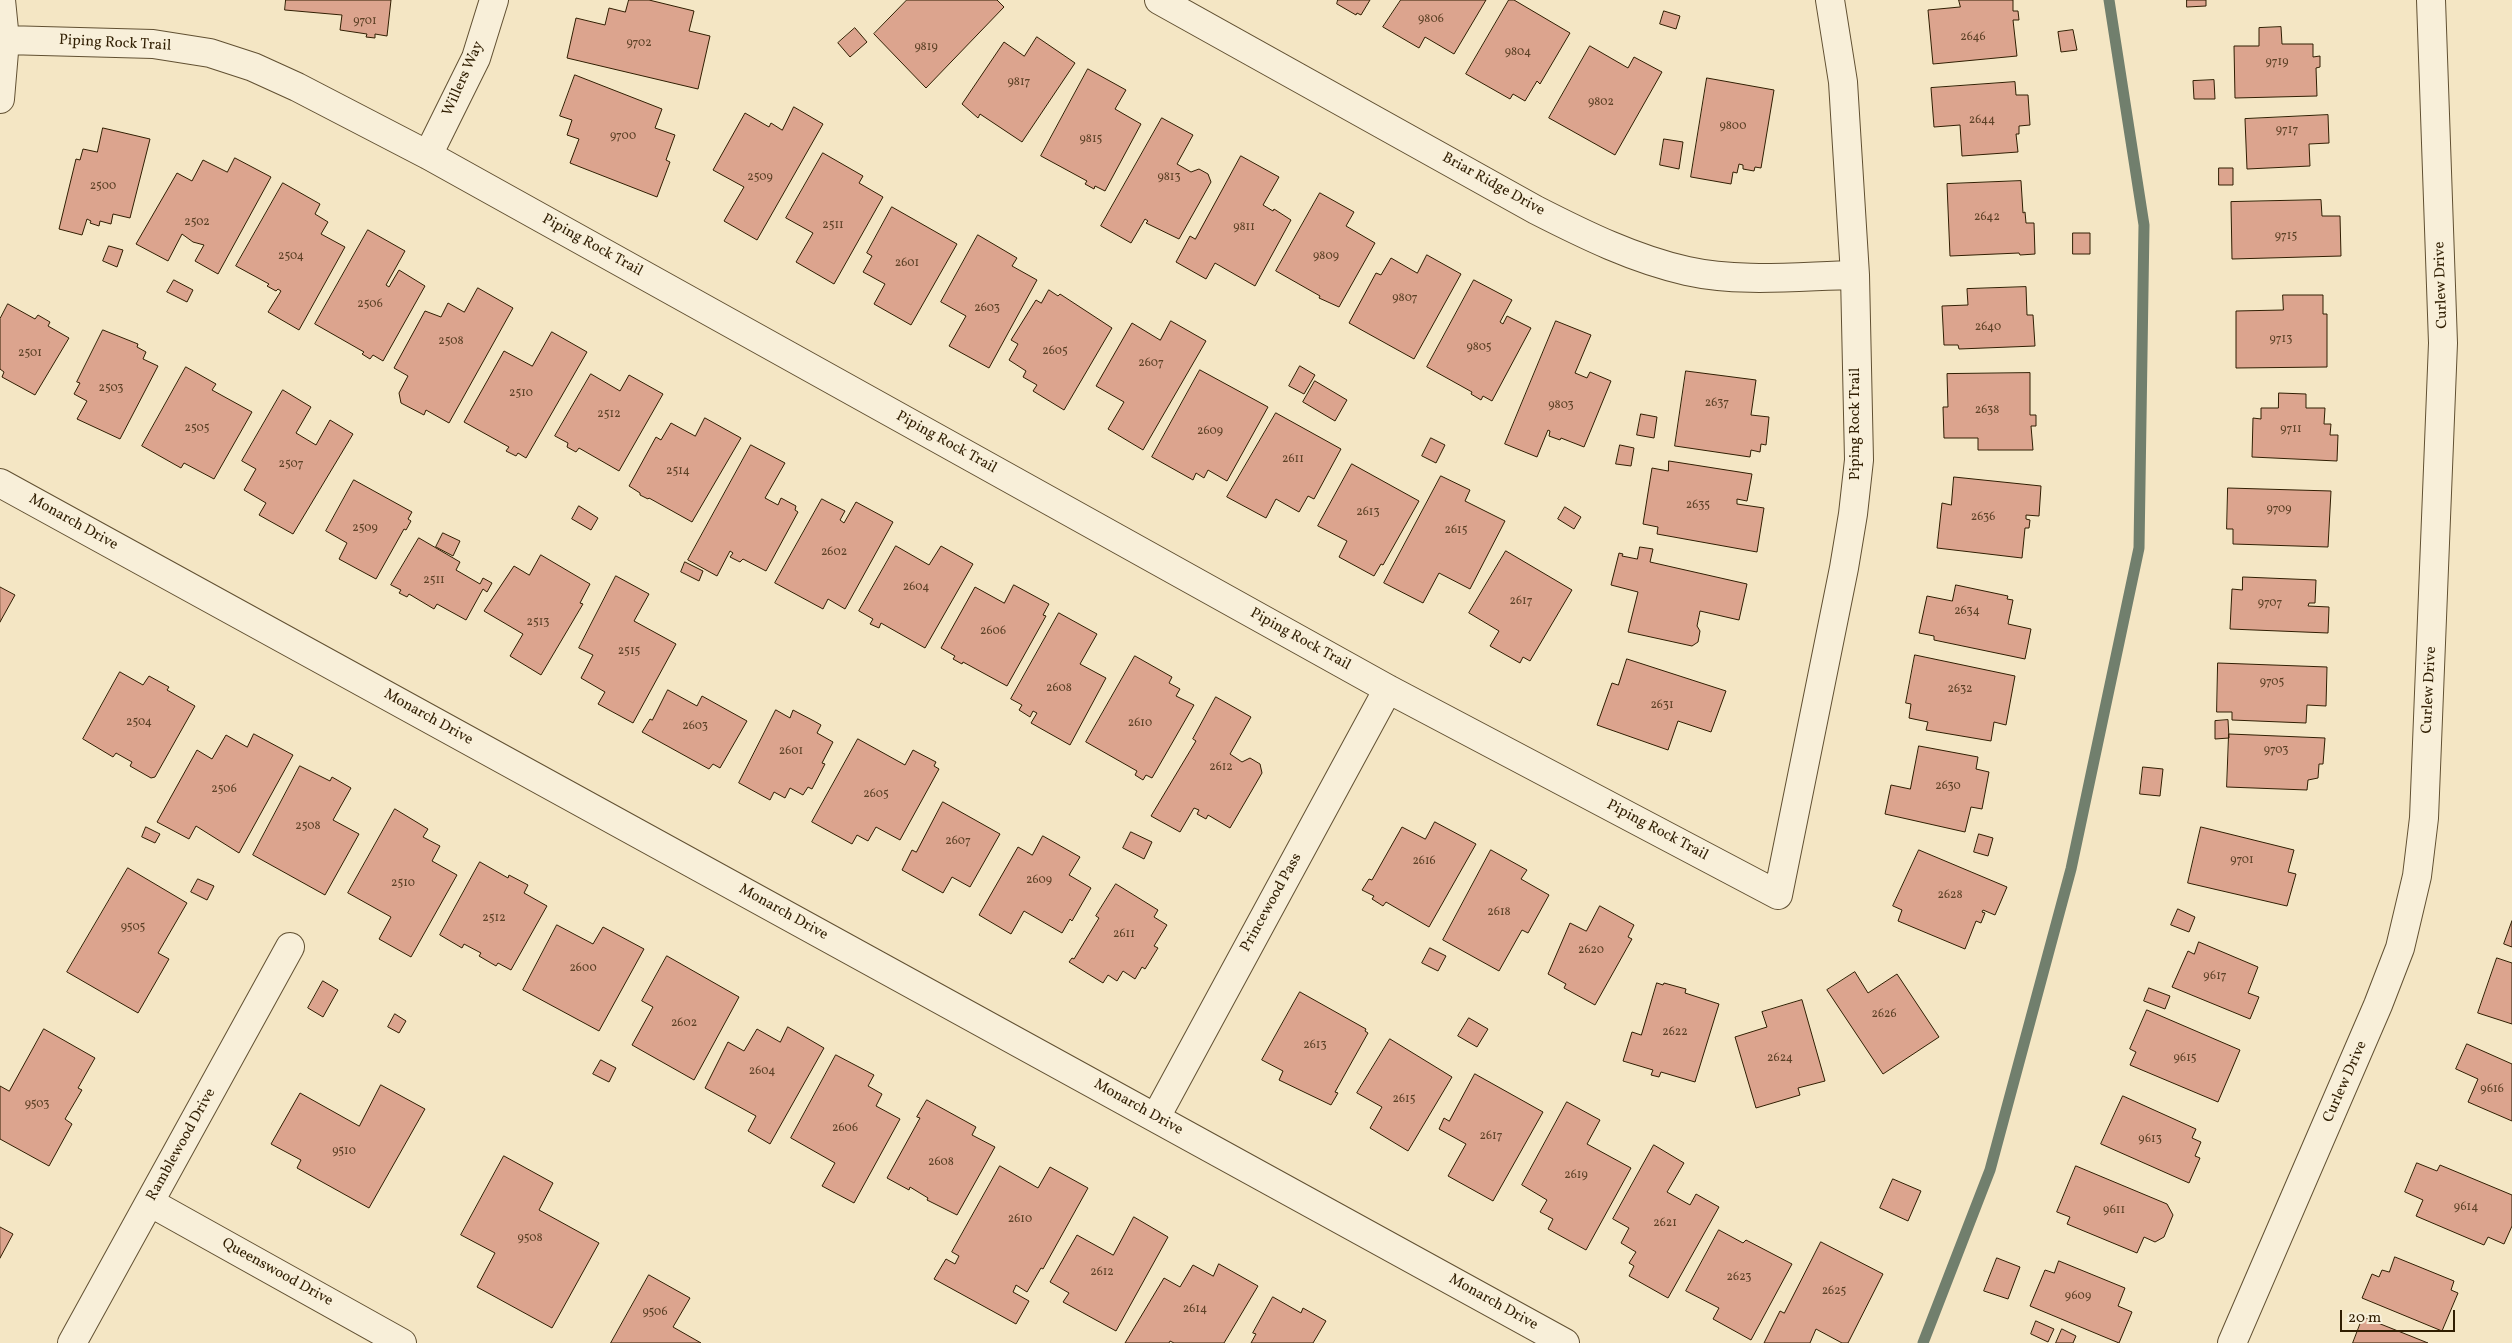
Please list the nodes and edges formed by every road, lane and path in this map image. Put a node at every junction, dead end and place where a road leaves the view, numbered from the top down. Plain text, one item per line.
1 (1, 0) edge
2 (494, 0) edge
3 (1160, 0) edge
4 (1830, 0) edge
5 (2431, 0) edge
6 (5, 40) junction
7 (0, 99) edge
8 (428, 155) junction
9 (1854, 275) junction
10 (0, 483) edge
11 (1388, 689) junction
12 (290, 947) dead end
13 (1156, 1118) junction
14 (151, 1203) junction
15 (72, 1343) edge
16 (402, 1343) edge
17 (1565, 1343) edge
18 (2232, 1343) edge

1 - 6 street
2 - 8 street, Willers Way
3 - 9 street, Briar Ridge Drive
4 - 9 street, Piping Rock Trail
5 - 18 street, Curlew Drive
6 - 7 street
6 - 8 street, Piping Rock Trail
8 - 11 street, Piping Rock Trail
9 - 11 street, Piping Rock Trail
10 - 13 street, Monarch Drive
11 - 13 street, Princewood Pass
12 - 14 street, Ramblewood Drive
13 - 17 street, Monarch Drive
14 - 15 street, Ramblewood Drive
14 - 16 street, Queenswood Drive

